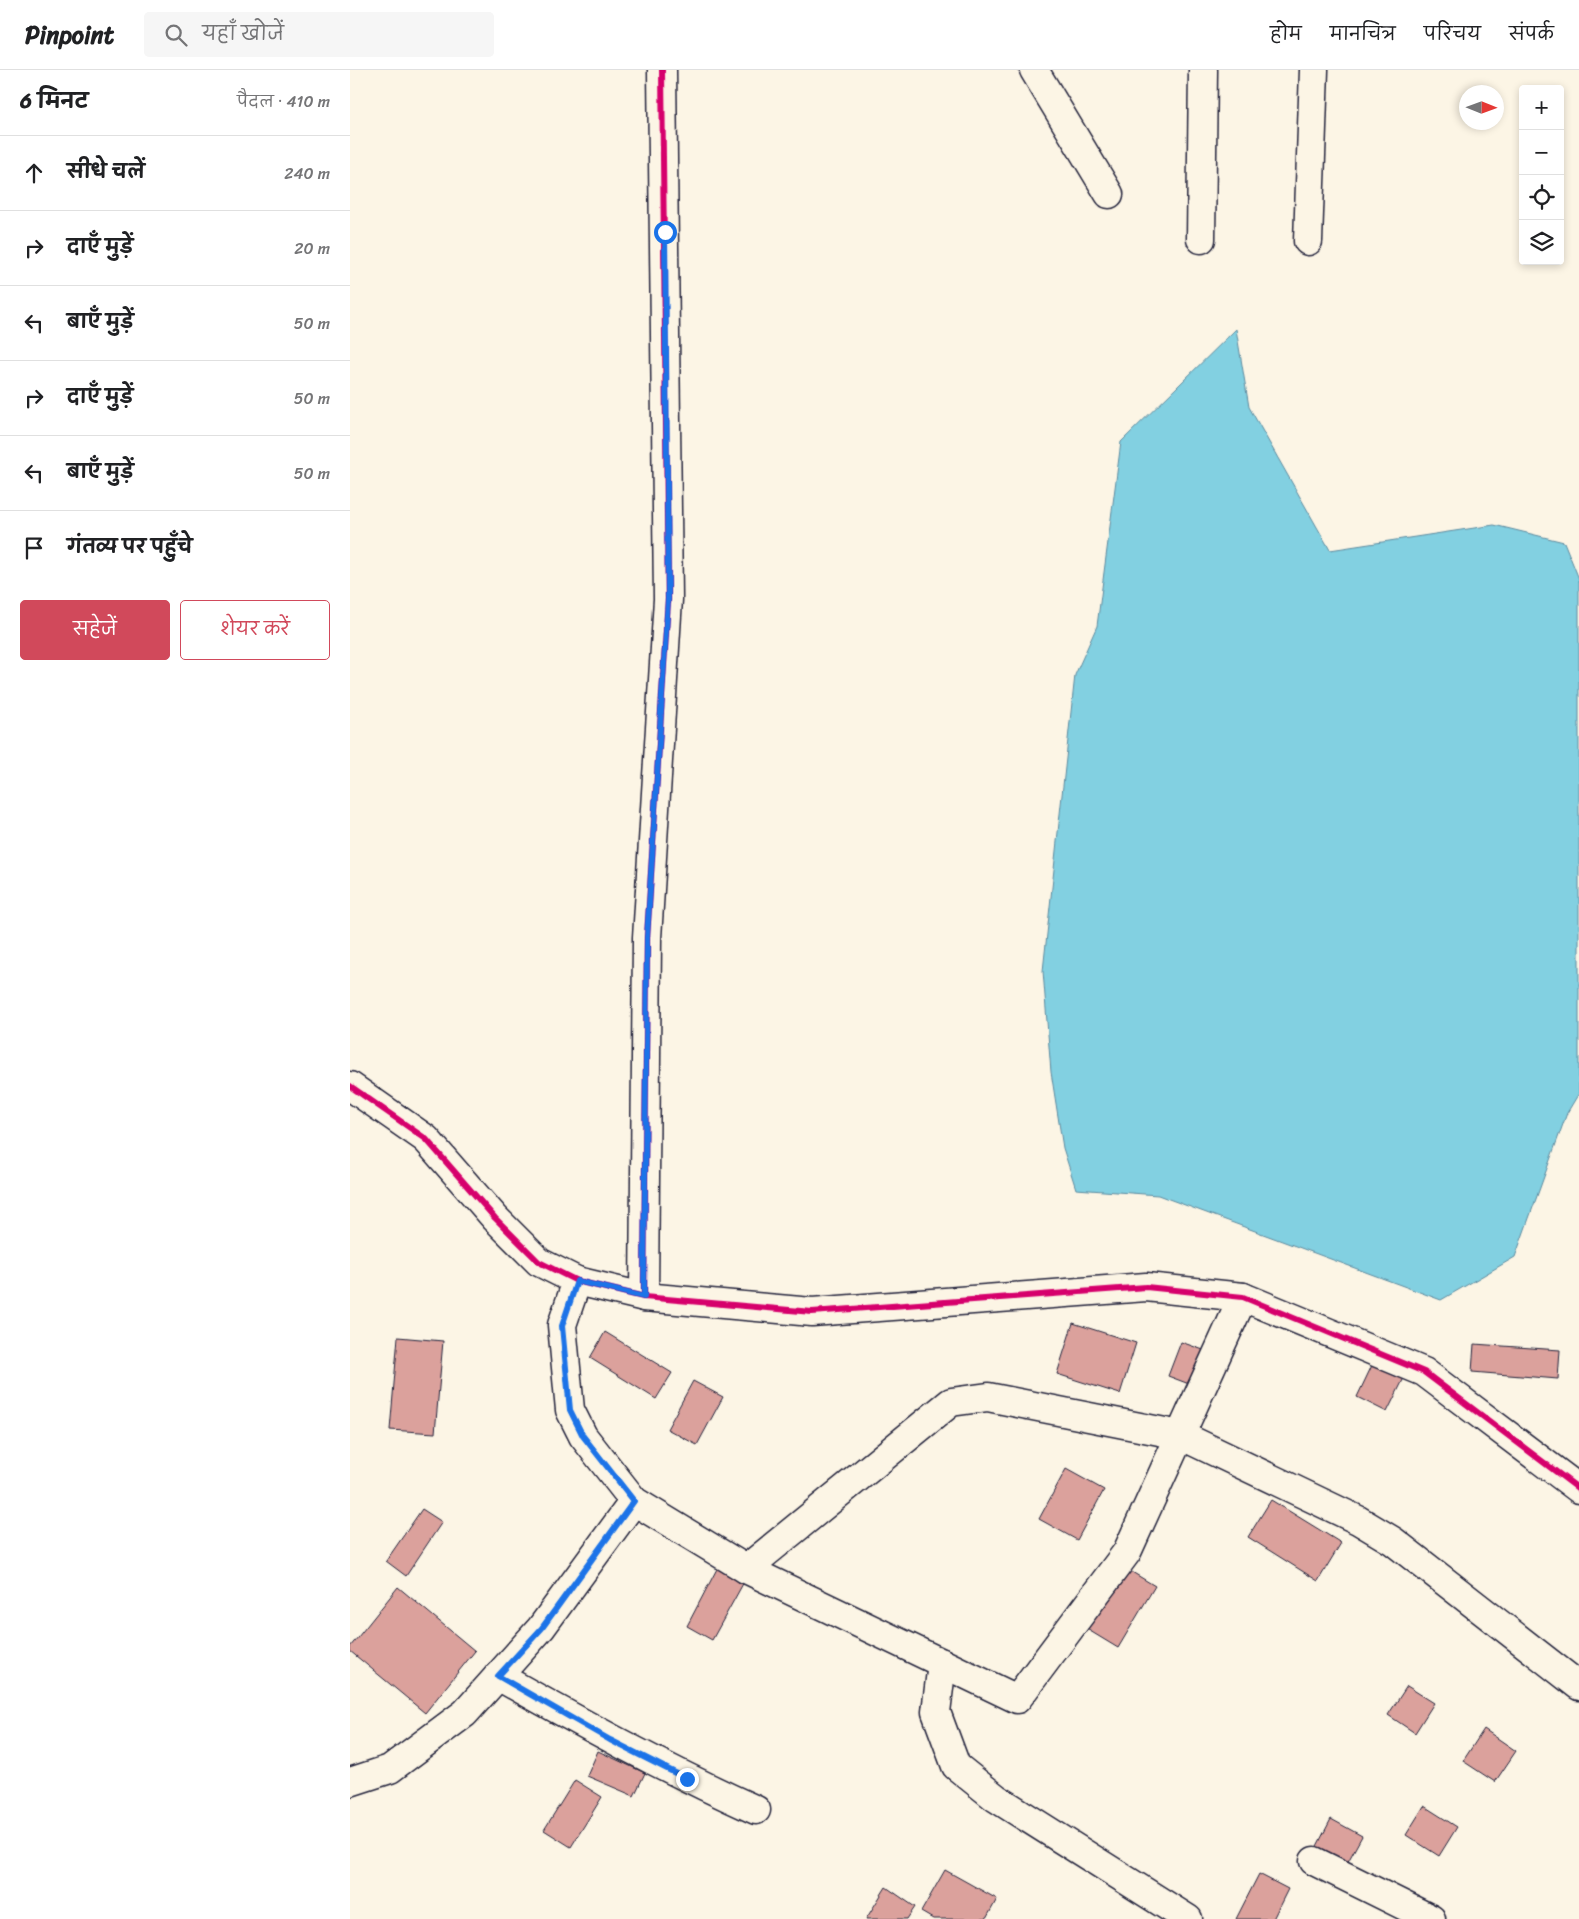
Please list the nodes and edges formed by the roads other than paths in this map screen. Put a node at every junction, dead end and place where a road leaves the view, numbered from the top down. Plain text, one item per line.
1 (662, 70) edge
2 (1034, 70) edge
3 (1203, 70) edge
4 (1314, 70) edge
5 (1109, 194) dead end
6 (1201, 239) dead end
7 (1308, 240) dead end
8 (350, 1086) edge
9 (577, 1281) junction
10 (644, 1297) junction
11 (1243, 1297) junction
12 (1180, 1435) junction
13 (1579, 1488) edge
14 (634, 1501) junction
15 (746, 1570) junction
16 (942, 1663) junction
17 (498, 1676) junction
18 (1579, 1686) edge
19 (350, 1782) edge
20 (756, 1810) dead end
21 (1314, 1861) dead end
22 (1188, 1919) edge
23 (1431, 1919) edge

1 - 10 street
2 - 5 street
3 - 6 street
4 - 7 street
8 - 9 street
9 - 10 street
9 - 14 street
10 - 11 street
11 - 12 street
11 - 13 street
12 - 15 street
12 - 16 street
12 - 18 street
14 - 15 street
14 - 17 street
15 - 16 street
16 - 22 street
17 - 19 street
17 - 20 street
21 - 23 street

